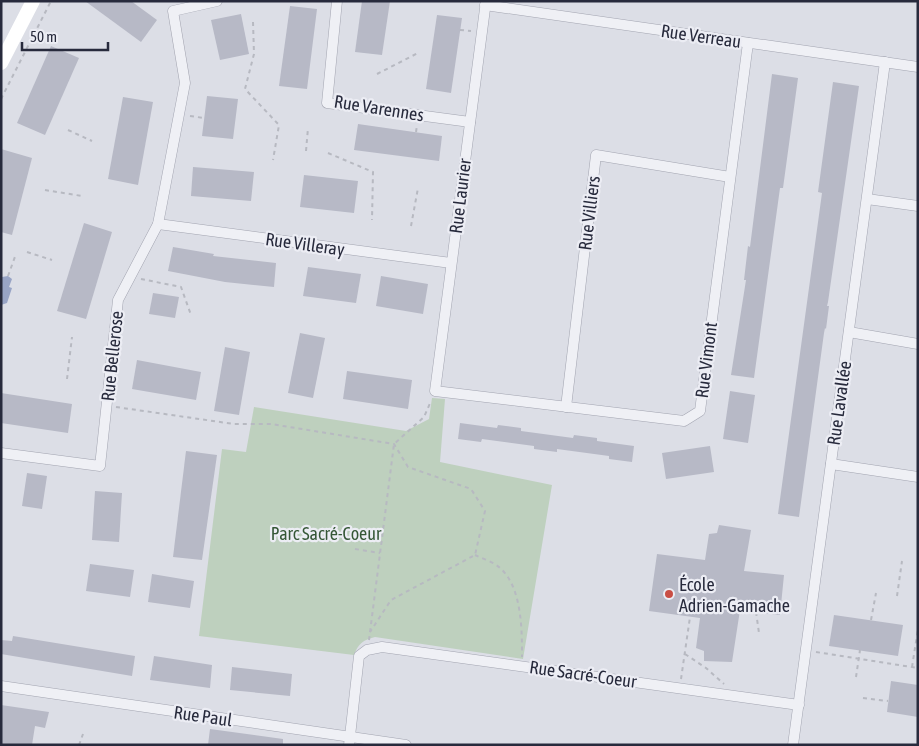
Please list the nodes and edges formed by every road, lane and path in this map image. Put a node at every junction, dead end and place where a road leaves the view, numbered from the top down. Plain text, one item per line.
1 (33, 1) edge
2 (50, 1) edge
3 (217, 1) edge
4 (337, 1) edge
5 (485, 3) edge
6 (253, 22) dead end
7 (748, 42) junction
8 (418, 53) dead end
9 (885, 62) junction
10 (1, 63) edge
11 (918, 67) edge
12 (377, 74) dead end
13 (1, 99) edge
14 (179, 114) junction
15 (204, 118) dead end
16 (470, 122) junction
17 (308, 128) dead end
18 (68, 130) dead end
19 (92, 141) dead end
20 (306, 151) dead end
21 (328, 154) dead end
22 (273, 160) dead end
23 (730, 177) junction
24 (418, 188) dead end
25 (45, 190) dead end
26 (82, 196) dead end
27 (867, 199) junction
28 (918, 206) edge
29 (372, 220) dead end
30 (158, 224) junction
31 (411, 226) dead end
32 (27, 252) dead end
33 (16, 254) dead end
34 (52, 260) dead end
35 (452, 263) junction
36 (8, 276) dead end
37 (130, 276) junction
38 (191, 315) dead end
39 (849, 332) junction
40 (72, 337) dead end
41 (918, 344) edge
42 (68, 379) dead end
43 (435, 392) junction
44 (106, 406) junction
45 (566, 407) junction
46 (394, 444) junction
47 (1, 453) edge
48 (831, 464) junction
49 (918, 477) edge
50 (355, 550) dead end
51 (380, 553) junction
52 (475, 555) junction
53 (902, 561) dead end
54 (876, 593) dead end
55 (897, 596) dead end
56 (756, 612) dead end
57 (690, 617) dead end
58 (871, 620) dead end
59 (918, 629) edge
60 (370, 632) junction
61 (759, 634) dead end
62 (367, 650) junction
63 (806, 650) junction
64 (860, 650) dead end
65 (685, 654) junction
66 (859, 658) junction
67 (523, 666) junction
68 (912, 667) junction
69 (918, 668) edge
70 (856, 677) dead end
71 (1, 686) edge
72 (680, 688) junction
73 (739, 697) junction
74 (862, 698) dead end
75 (888, 701) dead end
76 (799, 705) junction
77 (83, 734) dead end
78 (350, 741) edge
79 (79, 745) edge
80 (406, 745) edge
81 (793, 745) edge

1 - 10 main road
2 - 13 path
3 - 14 street, Rue Bellerose
4 - 16 street, Rue Varennes
5 - 7 street, Rue Verreau
5 - 16 street, Rue Laurier
6 - 22 path
7 - 9 street, Rue Verreau
7 - 23 street, Rue Vimont
8 - 12 path
9 - 11 street, Rue Verreau
9 - 27 street, Rue Lavallée
14 - 15 path
14 - 30 street, Rue Bellerose
16 - 35 street, Rue Laurier
17 - 20 path
18 - 19 path
21 - 29 path
23 - 45 street, Rue Vimont
23 - 45 street, Rue Villiers
24 - 31 path
25 - 26 path
27 - 28 street
27 - 39 street, Rue Lavallée
30 - 35 street, Rue Villeray
30 - 37 street, Rue Bellerose
32 - 34 path
33 - 36 path
35 - 43 street, Rue Laurier
37 - 38 path
37 - 44 street, Rue Bellerose
39 - 41 street
39 - 48 street, Rue Lavallée
40 - 42 path
43 - 45 street, Rue Vimont
43 - 46 path
44 - 46 path
44 - 47 street, Rue Bellerose
46 - 51 path
46 - 52 path
48 - 49 street
48 - 63 street, Rue Lavallée
50 - 51 path
51 - 60 path
52 - 60 path
52 - 67 path
53 - 55 path
54 - 58 path
56 - 61 path
57 - 65 path
59 - 68 path
60 - 62 path
62 - 67 street, Rue Sacré-Coeur
62 - 78 street
63 - 66 path
63 - 76 street, Rue Lavallée
64 - 66 path
65 - 72 path
65 - 73 path
66 - 68 path
66 - 70 path
67 - 72 street, Rue Sacré-Coeur
68 - 69 path
71 - 78 street, Rue Paul
72 - 73 street, Rue Sacré-Coeur
73 - 76 street, Rue Sacré-Coeur
74 - 75 path
76 - 81 street, Rue Lavallée
77 - 79 path
78 - 80 street, Rue Paul

